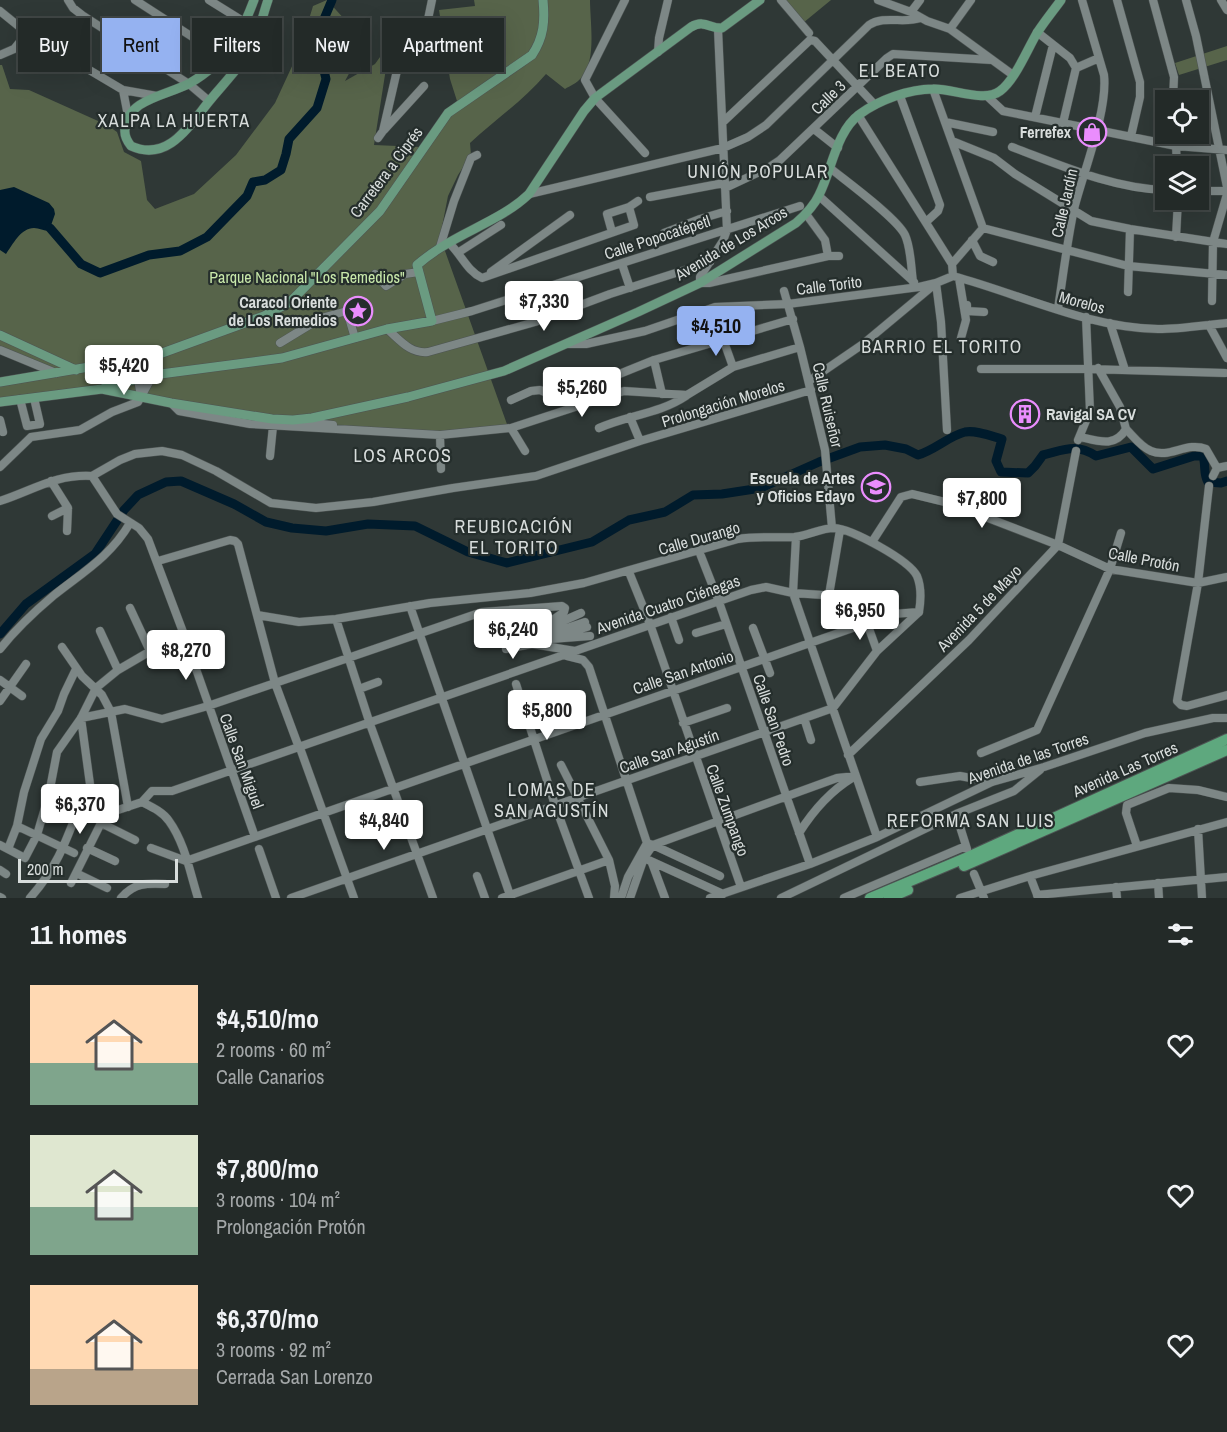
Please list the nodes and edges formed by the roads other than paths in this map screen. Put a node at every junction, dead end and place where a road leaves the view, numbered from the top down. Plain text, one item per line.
1 (68, 0) edge
2 (135, 0) edge
3 (209, 0) edge
4 (254, 0) edge
5 (268, 0) edge
6 (432, 0) edge
7 (543, 0) edge
8 (625, 0) edge
9 (668, 0) edge
10 (760, 0) edge
11 (781, 0) edge
12 (878, 0) edge
13 (921, 0) edge
14 (971, 0) edge
15 (1061, 0) edge
16 (1082, 0) edge
17 (1117, 0) edge
18 (1153, 0) edge
19 (1186, 0) edge
20 (1221, 0) edge
21 (1227, 10) edge
22 (0, 11) edge
23 (911, 12) junction
24 (238, 18) edge
25 (248, 18) edge
26 (920, 18) junction
27 (18, 26) edge
28 (950, 28) junction
29 (718, 29) junction
30 (1037, 32) junction
31 (192, 37) edge
32 (809, 37) junction
33 (18, 44) edge
34 (1053, 45) junction
35 (658, 52) junction
36 (0, 55) edge
37 (1099, 58) junction
38 (992, 60) junction
39 (832, 61) junction
40 (1076, 68) junction
41 (90, 70) edge
42 (204, 72) edge
43 (1013, 75) junction
44 (189, 84) junction
45 (424, 86) dead end
46 (858, 87) junction
47 (933, 89) junction
48 (123, 90) junction
49 (1173, 90) edge
50 (157, 96) junction
51 (900, 96) junction
52 (987, 96) junction
53 (595, 98) junction
54 (209, 101) junction
55 (875, 105) junction
56 (858, 115) junction
57 (128, 116) junction
58 (1035, 117) junction
59 (723, 122) junction
60 (945, 122) junction
61 (1063, 123) junction
62 (814, 129) junction
63 (1096, 130) junction
64 (993, 132) dead end
65 (1131, 136) junction
66 (952, 141) junction
67 (1155, 141) edge
68 (1168, 144) edge
69 (1176, 146) junction
70 (1012, 147) dead end
71 (723, 148) junction
72 (838, 148) junction
73 (1223, 150) edge
74 (645, 153) dead end
75 (477, 155) dead end
76 (1176, 156) edge
77 (830, 168) junction
78 (1084, 174) junction
79 (724, 186) junction
80 (1155, 189) edge
81 (1209, 191) edge
82 (1227, 191) edge
83 (529, 194) junction
84 (819, 196) junction
85 (650, 197) dead end
86 (638, 201) dead end
87 (628, 207) junction
88 (803, 210) junction
89 (1177, 210) edge
90 (727, 211) junction
91 (1074, 211) junction
92 (570, 215) dead end
93 (926, 222) junction
94 (501, 225) dead end
95 (983, 228) junction
96 (1130, 229) junction
97 (727, 230) junction
98 (612, 232) junction
99 (664, 233) dead end
100 (1176, 237) junction
101 (972, 240) junction
102 (1213, 242) junction
103 (1227, 244) edge
104 (444, 245) junction
105 (1067, 250) junction
106 (459, 252) junction
107 (828, 256) junction
108 (839, 256) dead end
109 (710, 262) junction
110 (993, 262) dead end
111 (622, 264) junction
112 (952, 264) junction
113 (1128, 266) junction
114 (418, 268) junction
115 (1212, 273) junction
116 (375, 274) dead end
117 (1227, 275) edge
118 (482, 278) junction
119 (959, 278) junction
120 (700, 284) junction
121 (916, 284) junction
122 (936, 284) junction
123 (630, 288) junction
124 (784, 291) dead end
125 (1128, 292) dead end
126 (1212, 301) dead end
127 (788, 304) junction
128 (1058, 309) junction
129 (984, 312) dead end
130 (1086, 317) junction
131 (793, 319) junction
132 (432, 321) junction
133 (1227, 322) edge
134 (1110, 323) junction
135 (1209, 325) junction
136 (387, 329) junction
137 (0, 335) edge
138 (355, 338) junction
139 (961, 338) dead end
140 (723, 339) junction
141 (280, 343) dead end
142 (567, 344) junction
143 (800, 346) junction
144 (0, 350) edge
145 (1088, 354) junction
146 (154, 356) junction
147 (1227, 358) edge
148 (654, 360) junction
149 (135, 361) junction
150 (734, 367) junction
151 (981, 369) dead end
152 (1088, 369) junction
153 (76, 370) junction
154 (1099, 370) junction
155 (1125, 370) junction
156 (1226, 373) edge
157 (58, 374) junction
158 (153, 375) junction
159 (138, 378) junction
160 (602, 381) junction
161 (809, 381) junction
162 (0, 382) edge
163 (102, 388) junction
164 (811, 390) junction
165 (662, 394) junction
166 (687, 395) junction
167 (141, 397) junction
168 (34, 398) junction
169 (21, 399) junction
170 (511, 400) dead end
171 (592, 401) junction
172 (0, 402) edge
173 (171, 403) junction
174 (630, 417) junction
175 (0, 420) edge
176 (293, 420) junction
177 (273, 426) junction
178 (511, 428) junction
179 (599, 428) dead end
180 (1126, 429) junction
181 (947, 430) dead end
182 (352, 431) junction
183 (3, 432) dead end
184 (440, 435) junction
185 (640, 441) junction
186 (525, 451) dead end
187 (1076, 451) dead end
188 (270, 456) dead end
189 (1227, 466) edge
190 (0, 467) edge
191 (1217, 468) junction
192 (441, 469) dead end
193 (92, 476) junction
194 (1213, 476) dead end
195 (51, 481) junction
196 (1209, 486) dead end
197 (0, 501) edge
198 (68, 508) junction
199 (52, 516) dead end
200 (123, 519) junction
201 (836, 529) junction
202 (67, 531) dead end
203 (1121, 533) dead end
204 (796, 537) junction
205 (872, 542) junction
206 (1058, 545) junction
207 (699, 552) junction
208 (158, 561) junction
209 (1110, 569) junction
210 (629, 572) junction
211 (1227, 577) edge
212 (1198, 583) junction
213 (793, 593) junction
214 (830, 596) junction
215 (475, 599) junction
216 (719, 602) junction
217 (410, 606) junction
218 (130, 608) dead end
219 (482, 612) junction
220 (919, 612) junction
221 (580, 613) dead end
222 (893, 614) junction
223 (257, 615) junction
224 (671, 617) junction
225 (336, 619) junction
226 (867, 623) junction
227 (650, 624) junction
228 (726, 624) junction
229 (753, 628) dead end
230 (100, 631) dead end
231 (183, 632) junction
232 (696, 633) dead end
233 (419, 635) junction
234 (500, 636) dead end
235 (590, 636) dead end
236 (562, 637) junction
237 (537, 640) junction
238 (679, 640) dead end
239 (810, 642) junction
240 (62, 647) dead end
241 (0, 649) edge
242 (506, 649) dead end
243 (150, 651) junction
244 (576, 651) junction
245 (877, 651) junction
246 (563, 656) junction
247 (764, 658) junction
248 (349, 659) junction
249 (26, 664) dead end
250 (741, 667) junction
251 (76, 669) junction
252 (118, 670) junction
253 (770, 673) dead end
254 (0, 680) edge
255 (378, 682) dead end
256 (275, 683) junction
257 (516, 684) dead end
258 (10, 688) junction
259 (96, 688) junction
260 (359, 689) junction
261 (672, 690) junction
262 (1227, 695) edge
263 (22, 696) dead end
264 (441, 699) junction
265 (0, 701) edge
266 (208, 706) junction
267 (727, 708) dead end
268 (833, 708) junction
269 (111, 712) junction
270 (604, 713) junction
271 (81, 718) junction
272 (804, 718) junction
273 (1227, 718) edge
274 (683, 723) junction
275 (370, 724) junction
276 (764, 731) junction
277 (1227, 732) edge
278 (533, 739) junction
279 (1227, 739) edge
280 (811, 740) dead end
281 (299, 747) junction
282 (1227, 750) edge
283 (981, 753) dead end
284 (848, 755) junction
285 (694, 757) junction
286 (464, 763) junction
287 (561, 765) dead end
288 (1167, 766) junction
289 (1044, 767) junction
290 (231, 771) junction
291 (855, 776) junction
292 (628, 779) junction
293 (920, 782) dead end
294 (992, 782) junction
295 (394, 788) junction
296 (1227, 797) edge
297 (576, 798) junction
298 (787, 798) junction
299 (81, 802) dead end
300 (142, 802) junction
301 (555, 805) junction
302 (128, 807) junction
303 (109, 813) junction
304 (323, 813) junction
305 (956, 814) junction
306 (718, 822) junction
307 (1227, 822) edge
308 (100, 824) junction
309 (17, 826) junction
310 (486, 829) junction
311 (1198, 829) junction
312 (799, 833) junction
313 (37, 835) junction
314 (255, 837) junction
315 (877, 837) junction
316 (135, 840) dead end
317 (650, 844) junction
318 (0, 845) edge
319 (1137, 846) junction
320 (64, 848) junction
321 (87, 848) junction
322 (151, 848) dead end
323 (9, 849) junction
324 (259, 849) dead end
325 (74, 853) dead end
326 (417, 853) junction
327 (644, 858) junction
328 (609, 860) junction
329 (115, 861) dead end
330 (186, 861) junction
331 (652, 863) junction
332 (810, 864) junction
333 (579, 870) junction
334 (76, 873) junction
335 (974, 874) dead end
336 (477, 876) dead end
337 (720, 876) dead end
338 (1030, 876) junction
339 (1227, 877) edge
340 (347, 878) junction
341 (1201, 880) junction
342 (71, 883) dead end
343 (165, 884) dead end
344 (1158, 884) junction
345 (1116, 887) junction
346 (107, 888) dead end
347 (741, 888) junction
348 (723, 894) junction
349 (983, 895) edge
350 (507, 897) edge
351 (1037, 897) edge
352 (30, 898) edge
353 (121, 898) edge
354 (198, 898) edge
355 (276, 898) edge
356 (291, 898) edge
357 (354, 898) edge
358 (433, 898) edge
359 (485, 898) edge
360 (589, 898) edge
361 (614, 898) edge
362 (621, 898) edge
363 (630, 898) edge
364 (665, 898) edge
365 (710, 898) edge
366 (782, 898) edge
367 (844, 898) edge
368 (870, 898) edge
369 (889, 898) edge
370 (960, 898) edge
371 (1117, 898) edge
372 (1159, 898) edge
373 (1202, 898) edge

1 - 44 street
2 - 31 street
3 - 24 street
4 - 25 main road
5 - 54 main road
6 - 45 street
7 - 146 main road, Carretera a Ciprés
8 - 53 street
9 - 35 street
10 - 29 main road
11 - 32 street
12 - 23 street
13 - 23 street
14 - 28 street
15 - 30 main road
16 - 37 street, Calle Jardín
17 - 65 street
18 - 49 street
19 - 73 street
20 - 21 street
22 - 27 street
23 - 26 street
26 - 28 street
26 - 39 street
28 - 38 street
29 - 35 main road
29 - 59 street
30 - 34 street
30 - 43 main road
32 - 39 street
32 - 59 street
33 - 36 street
34 - 40 street
34 - 58 street
35 - 53 main road
37 - 40 street
37 - 63 street, Calle Jardín
38 - 43 street
38 - 46 street, Calle 3
39 - 46 street
39 - 71 street
40 - 61 street
41 - 48 street
42 - 44 main road
43 - 52 main road
44 - 50 main road
44 - 54 street
46 - 55 street
46 - 62 street, Calle 3
47 - 51 main road, Avenida de Los Arcos
47 - 52 main road, Avenida de Los Arcos
47 - 60 street
48 - 50 street
48 - 57 street
50 - 57 main road
51 - 55 main road, Avenida de Los Arcos
51 - 93 street
52 - 58 street
53 - 74 street
53 - 83 main road
54 - 57 main road
55 - 56 main road, Avenida de Los Arcos
56 - 72 main road, Avenida de Los Arcos
56 - 93 street
58 - 61 street
59 - 71 street
60 - 64 street
60 - 66 street
61 - 63 street
62 - 72 street
62 - 79 street, Calle 3
63 - 65 street
63 - 78 street, Calle Jardín
65 - 67 street
66 - 91 street
66 - 95 street
68 - 69 street
69 - 73 street
69 - 76 street
70 - 78 street
71 - 79 street
71 - 83 street
72 - 77 main road, Avenida de Los Arcos
73 - 82 street
75 - 104 street
77 - 84 main road, Avenida de Los Arcos
77 - 121 street
78 - 80 street
78 - 91 street, Calle Jardín
79 - 85 street, Calle 3
79 - 90 street
81 - 82 street
82 - 102 street
83 - 104 main road
84 - 88 main road, Avenida de Los Arcos
84 - 121 street
86 - 87 street
87 - 98 street
87 - 98 street
88 - 97 street, Calle Popocatépetl
88 - 107 street
88 - 120 main road, Avenida de Los Arcos
89 - 100 street
90 - 97 street
90 - 99 street
91 - 96 street
91 - 105 street, Calle Jardín
92 - 118 street
93 - 112 street
94 - 106 street
95 - 101 street
95 - 105 street
96 - 100 street
96 - 113 street
97 - 109 street
97 - 111 street, Calle Popocatépetl
98 - 118 street
100 - 102 street
101 - 110 street
101 - 112 street
102 - 103 street
102 - 115 street
104 - 106 street
104 - 114 main road
105 - 113 street
105 - 128 street, Calle Jardín
106 - 118 street
107 - 108 street
107 - 120 street
109 - 120 street
109 - 123 street
111 - 123 street
111 - 132 street, Calle Popocatépetl
112 - 119 street
113 - 115 street
113 - 125 street
114 - 116 street
114 - 132 main road
115 - 117 street
115 - 126 street
119 - 122 street, Calle Torito
119 - 128 street, Morelos
119 - 129 street
119 - 139 street
120 - 142 main road, Avenida de Los Arcos
121 - 122 street, Calle Torito
121 - 127 street, Calle Torito
122 - 161 street
122 - 181 street
123 - 136 street
124 - 127 street, Calle Ruiseñor
127 - 131 street, Calle Ruiseñor
127 - 142 street, Calle Torito
128 - 130 street, Morelos
130 - 134 street, Morelos
130 - 145 street
131 - 140 street
131 - 143 street, Calle Ruiseñor
132 - 136 main road, Calle Popocatépetl
133 - 135 street, Morelos
134 - 135 street, Morelos
134 - 155 street
135 - 147 street
136 - 138 main road, Calle Popocatépetl
137 - 153 main road
138 - 141 street
138 - 158 main road, Calle Popocatépetl
140 - 148 street
140 - 150 street
142 - 176 main road, Avenida de Los Arcos
143 - 150 street
143 - 161 street, Calle Ruiseñor
144 - 157 street
145 - 152 street
145 - 154 street
146 - 149 main road, Carretera a Ciprés
146 - 158 street
148 - 160 street
148 - 165 street
149 - 153 main road, Carretera a Ciprés
149 - 159 street
150 - 166 street
151 - 152 street
152 - 154 street
152 - 180 street
153 - 157 main road
154 - 155 street
154 - 180 street
155 - 156 street
157 - 162 main road
158 - 159 main road, Calle Popocatépetl
158 - 167 street
159 - 163 main road, Calle Popocatépetl
159 - 167 street
160 - 170 street
160 - 171 street
161 - 164 street, Calle Ruiseñor
163 - 167 main road, Avenida de Los Arcos
163 - 168 main road, Avenida de Los Arcos
164 - 185 street, Prolongación Morelos
164 - 201 street, Calle Ruiseñor
165 - 166 street
165 - 171 street
166 - 174 street
167 - 173 main road, Avenida de Los Arcos
167 - 190 street
168 - 169 main road, Avenida de Los Arcos
168 - 169 street
169 - 172 main road, Avenida de Los Arcos
171 - 178 street
173 - 176 main road, Avenida de Los Arcos
173 - 177 street
174 - 179 street
174 - 185 street
175 - 183 street
176 - 182 street
177 - 182 street
177 - 188 street
178 - 184 street
178 - 186 street
180 - 191 street
182 - 184 street
184 - 192 street
185 - 193 street, Prolongación Morelos
187 - 206 street
189 - 191 street
191 - 194 street
193 - 195 street
193 - 200 street, Calle San Miguel
195 - 197 street
195 - 198 street
196 - 212 street
198 - 199 street
198 - 202 street
200 - 208 street, Calle San Miguel
200 - 241 street
201 - 204 street, Calle Durango
201 - 205 street
201 - 214 street, Calle Ruiseñor
203 - 209 street
204 - 207 street, Calle Durango
204 - 213 street
205 - 206 street, Calle Protón
205 - 220 street
206 - 209 street, Calle Protón
206 - 284 street, Avenida 5 de Mayo
207 - 210 street, Calle Durango
207 - 216 street, Calle San Pedro
208 - 223 street
208 - 231 street, Calle San Miguel
209 - 212 street, Calle Protón
209 - 283 street
210 - 215 street, Calle Durango
210 - 227 street, Calle Zumpango
211 - 212 street, Calle Protón
212 - 262 street
213 - 214 street, Avenida Cuatro Ciénegas
213 - 216 street, Avenida Cuatro Ciénegas
213 - 239 street
214 - 222 street, Avenida Cuatro Ciénegas
215 - 217 street, Calle Durango
215 - 219 street
216 - 224 street, Avenida Cuatro Ciénegas
216 - 228 street, Calle San Pedro
217 - 225 street, Calle Durango
217 - 233 street
218 - 243 street
219 - 233 street
219 - 234 street
220 - 222 street, Calle San Antonio
220 - 245 street
221 - 237 street
222 - 226 street, Calle San Antonio
223 - 225 street, Calle Durango
223 - 256 street
224 - 227 street, Avenida Cuatro Ciénegas
224 - 238 street
225 - 248 street
226 - 239 street, Calle San Antonio
226 - 245 street
227 - 244 street, Avenida Cuatro Ciénegas
227 - 261 street, Calle Zumpango
228 - 232 street
228 - 250 street, Calle San Pedro
229 - 247 street
230 - 252 street
231 - 243 street
231 - 266 street, Calle San Miguel
233 - 248 street
233 - 264 street
235 - 236 street
236 - 237 street
236 - 237 street
237 - 242 street
237 - 244 street
239 - 247 street, Calle San Antonio
239 - 268 street
240 - 251 street
243 - 252 street
244 - 246 street, Avenida Cuatro Ciénegas
245 - 268 street
246 - 264 street, Avenida Cuatro Ciénegas
246 - 270 street
247 - 250 street, Calle San Antonio
247 - 253 street
248 - 256 street
248 - 260 street
249 - 258 street
250 - 261 street, Calle San Antonio
250 - 276 street, Calle San Pedro
251 - 259 street
251 - 309 street
252 - 259 street
254 - 258 street
255 - 260 street
256 - 266 street
256 - 281 street
257 - 278 street
258 - 263 street
258 - 265 street
259 - 269 street
259 - 271 street
260 - 275 street
261 - 270 street, Calle San Antonio
261 - 274 street, Calle Zumpango
264 - 275 street, Avenida Cuatro Ciénegas
264 - 286 street
266 - 269 street
266 - 290 street, Calle San Miguel
267 - 274 street
268 - 272 street, Calle San Agustín
268 - 284 street
269 - 271 street
269 - 302 street
270 - 278 street, Calle San Antonio
270 - 292 street
271 - 303 street
271 - 313 street
272 - 276 street, Calle San Agustín
272 - 280 street
273 - 289 street, Avenida de las Torres
274 - 285 street, Calle Zumpango
275 - 281 street, Avenida Cuatro Ciénegas
275 - 295 street
276 - 285 street, Calle San Agustín
276 - 298 street, Calle San Pedro
277 - 288 highway
278 - 286 street, Calle San Antonio
278 - 301 street
279 - 288 highway, Avenida Las Torres
281 - 290 street, Avenida Cuatro Ciénegas
281 - 304 street
282 - 369 highway, Avenida Las Torres
284 - 291 street
285 - 292 street, Calle San Agustín
285 - 306 street, Calle Zumpango
286 - 295 street, Calle San Antonio
286 - 310 street
287 - 297 street
288 - 368 highway, Avenida Las Torres
289 - 294 street, Avenida de las Torres
289 - 305 street
290 - 300 street, Avenida Cuatro Ciénegas
290 - 314 street, Calle San Miguel
291 - 298 street
291 - 312 street
291 - 315 street
292 - 297 street, Calle San Agustín
292 - 317 street
293 - 294 street
294 - 315 street, Avenida de las Torres
295 - 304 street, Calle San Antonio
295 - 326 street
296 - 319 street
297 - 301 street, Calle San Agustín
297 - 328 street
298 - 306 street
298 - 312 street, Calle San Pedro
299 - 320 street
300 - 302 street, Avenida Cuatro Ciénegas
300 - 330 street
301 - 310 street, Calle San Agustín
301 - 333 street
302 - 303 street, Avenida Cuatro Ciénegas
303 - 308 street
304 - 314 street, Calle San Antonio
304 - 340 street
305 - 366 street
305 - 367 street
306 - 317 street
306 - 347 street, Calle Zumpango
307 - 311 street
308 - 316 street
308 - 321 street
309 - 313 street
309 - 323 street
310 - 326 street, Calle San Agustín
310 - 350 street
311 - 319 street
311 - 341 street
312 - 332 street, Calle San Pedro
313 - 320 street
313 - 323 street
314 - 330 street, Calle San Antonio
315 - 332 street, Avenida de las Torres
317 - 327 street
317 - 337 street
317 - 362 street
318 - 323 street
319 - 338 street
320 - 325 street
320 - 352 street
321 - 329 street
321 - 334 street
322 - 330 street
324 - 355 street
326 - 340 street, Calle San Agustín
326 - 358 street
327 - 331 street
327 - 363 street
328 - 333 street
328 - 361 street
330 - 354 street
331 - 348 street
331 - 364 street
332 - 347 street, Avenida de las Torres
333 - 350 street
333 - 360 street
334 - 342 street
334 - 346 street
335 - 349 street
336 - 359 street
338 - 349 street
338 - 351 street
339 - 341 street
340 - 356 street, Calle San Agustín
340 - 357 street
341 - 344 street
341 - 373 street
343 - 353 street
344 - 345 street
344 - 372 street
345 - 351 street
345 - 371 street
347 - 348 street, Avenida de las Torres
348 - 365 street, Avenida de las Torres
349 - 370 street

